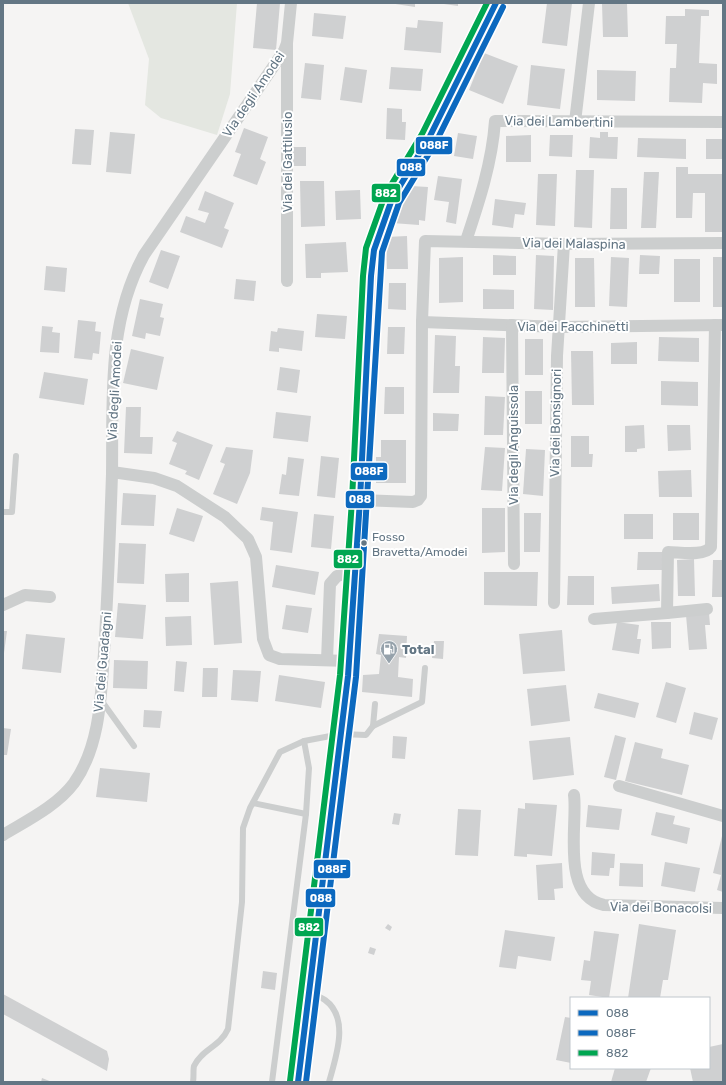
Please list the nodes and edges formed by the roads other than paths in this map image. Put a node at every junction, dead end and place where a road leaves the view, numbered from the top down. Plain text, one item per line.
1 (291, 3) edge
2 (496, 3) edge
3 (589, 3) edge
4 (288, 43) junction
5 (575, 122) junction
6 (723, 122) edge
7 (466, 241) junction
8 (723, 243) edge
9 (564, 244) junction
10 (287, 281) dead end
11 (422, 322) junction
12 (512, 325) junction
13 (719, 325) edge
14 (560, 327) junction
15 (16, 456) dead end
16 (112, 472) junction
17 (360, 500) junction
18 (3, 512) edge
19 (514, 564) dead end
20 (355, 571) junction
21 (50, 597) dead end
22 (554, 603) dead end
23 (3, 605) edge
24 (707, 609) dead end
25 (667, 613) junction
26 (594, 619) dead end
27 (327, 660) junction
28 (349, 661) junction
29 (425, 668) dead end
30 (101, 700) junction
31 (375, 704) dead end
32 (373, 726) junction
33 (341, 734) junction
34 (304, 741) junction
35 (134, 746) dead end
36 (620, 786) dead end
37 (574, 795) dead end
38 (253, 803) junction
39 (306, 814) junction
40 (723, 816) edge
41 (3, 836) edge
42 (723, 908) edge
43 (310, 992) junction
44 (194, 1082) edge
45 (272, 1082) edge
46 (298, 1082) edge
47 (329, 1082) edge

1 - 4 street, Via degli Amodei
2 - 17 main road
3 - 5 street
4 - 10 street, Via dei Gattilusio
4 - 16 street, Via degli Amodei
5 - 6 street, Via dei Lambertini
5 - 7 street, Via dei Lambertini
7 - 9 street, Via dei Malaspina
7 - 11 street, Via dei Malaspina
8 - 9 street, Via dei Malaspina
9 - 14 street, Via dei Bonsignori
11 - 12 street, Via dei Facchinetti
11 - 17 street
12 - 14 street, Via dei Facchinetti
12 - 19 street, Via degli Anguissola
13 - 14 street, Via dei Facchinetti
13 - 25 street
14 - 22 street, Via dei Bonsignori
15 - 18 lane
16 - 27 street
16 - 30 street, Via dei Guadagni
17 - 20 main road
20 - 27 street
20 - 28 main road
21 - 23 street
24 - 25 street
25 - 26 street
27 - 28 street
28 - 33 main road
29 - 32 lane
30 - 35 lane
30 - 41 street, Via dei Guadagni
31 - 32 lane
32 - 33 lane
33 - 34 lane
33 - 43 main road
34 - 38 lane
34 - 39 lane
36 - 40 street
37 - 42 street, Via dei Bonacolsi
38 - 39 lane
38 - 44 lane
39 - 45 lane
43 - 46 main road
43 - 47 lane

